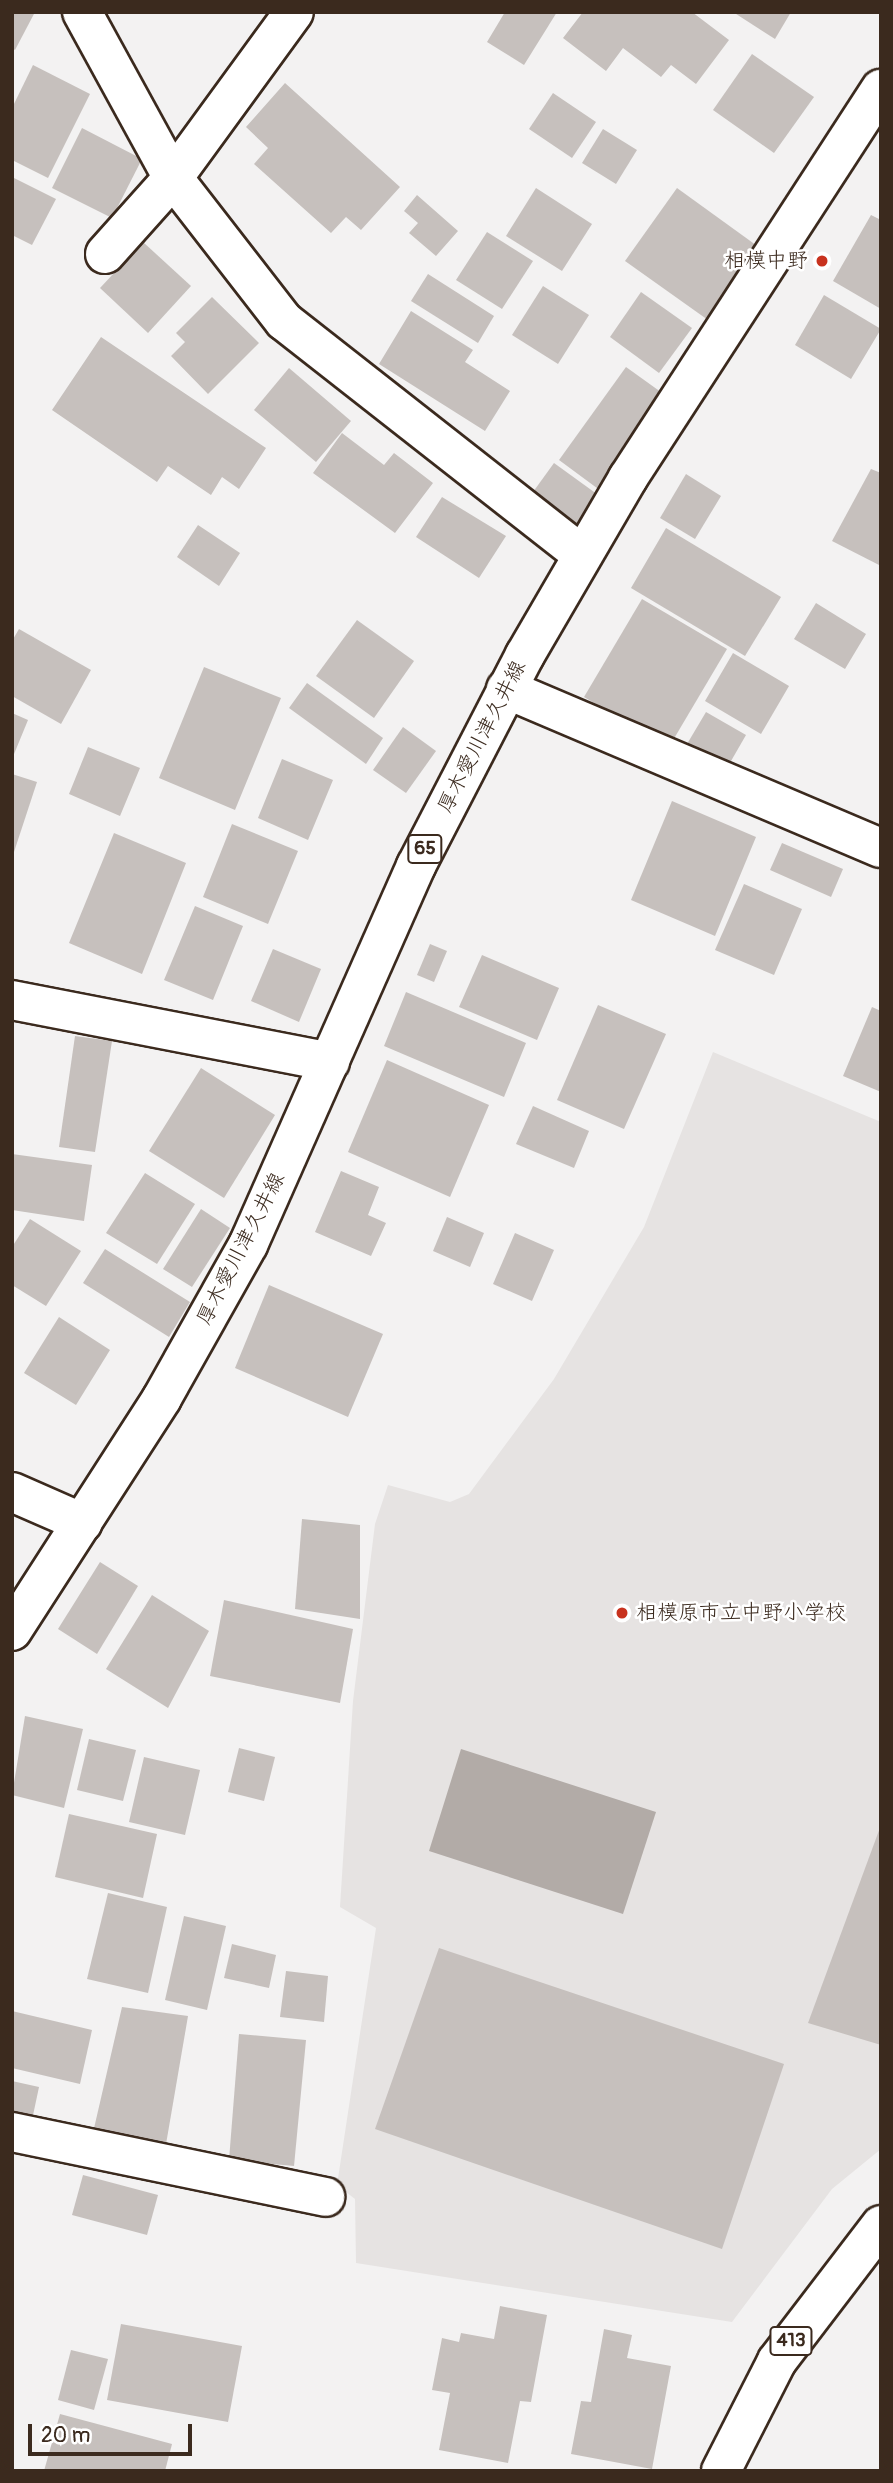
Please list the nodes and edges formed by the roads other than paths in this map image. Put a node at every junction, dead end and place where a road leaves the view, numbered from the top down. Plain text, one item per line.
1 (82, 12) edge
2 (294, 12) edge
3 (881, 89) edge
4 (173, 178) junction
5 (105, 254) dead end
6 (582, 555) junction
7 (506, 689) junction
8 (881, 848) edge
9 (12, 1000) edge
10 (330, 1062) junction
11 (12, 1492) edge
12 (83, 1522) junction
13 (12, 1631) edge
14 (12, 2132) edge
15 (325, 2197) dead end
16 (881, 2225) edge
17 (721, 2471) edge

1 - 4 main road
2 - 4 main road
3 - 6 main road, 厚木愛川津久井線 / 65
4 - 5 main road
4 - 6 main road
6 - 7 main road, 厚木愛川津久井線 / 65
7 - 8 main road
7 - 10 main road, 厚木愛川津久井線 / 65
9 - 10 main road
10 - 12 main road, 厚木愛川津久井線 / 65
11 - 12 main road
12 - 13 main road, 厚木愛川津久井線 / 65
14 - 15 main road
16 - 17 main road, 413

